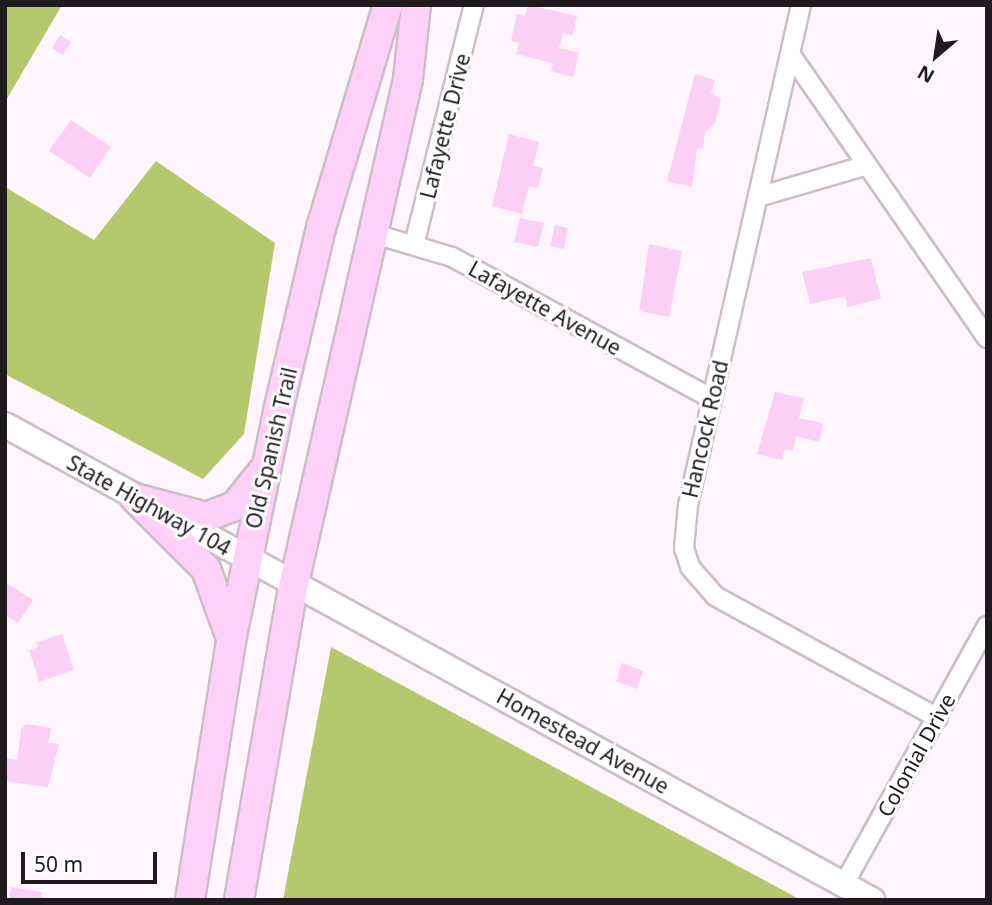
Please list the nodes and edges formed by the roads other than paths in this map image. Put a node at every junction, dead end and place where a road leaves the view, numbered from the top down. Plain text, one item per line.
1 (388, 5) edge
2 (416, 5) edge
3 (474, 5) edge
4 (801, 5) edge
5 (791, 55) junction
6 (864, 166) junction
7 (761, 196) junction
8 (371, 233) junction
9 (414, 246) junction
10 (987, 338) edge
11 (712, 399) junction
12 (5, 425) edge
13 (267, 467) junction
14 (135, 498) junction
15 (246, 558) junction
16 (294, 583) junction
17 (987, 625) edge
18 (231, 641) junction
19 (937, 718) junction
20 (844, 884) junction
21 (190, 900) edge
22 (239, 900) edge
23 (872, 900) edge

1 - 13 main road, Old Spanish Trail
2 - 8 main road
3 - 9 street, Lafayette Drive
4 - 5 street, Hancock Road
5 - 6 street
5 - 7 street, Hancock Road
6 - 7 street
6 - 10 street
7 - 11 street, Hancock Road
8 - 9 street, Lafayette Avenue
8 - 16 main road
9 - 11 street, Lafayette Avenue
11 - 19 street, Hancock Road
12 - 14 street, State Highway 104
13 - 14 main road
13 - 15 main road, Old Spanish Trail
14 - 15 street, State Highway 104
14 - 18 main road
15 - 16 street, State Highway 104
15 - 18 main road, Old Spanish Trail
16 - 20 street, Homestead Avenue
16 - 22 main road
17 - 19 street, Colonial Drive
18 - 21 main road, Old Spanish Trail
19 - 20 street, Colonial Drive
20 - 23 street, Homestead Avenue

